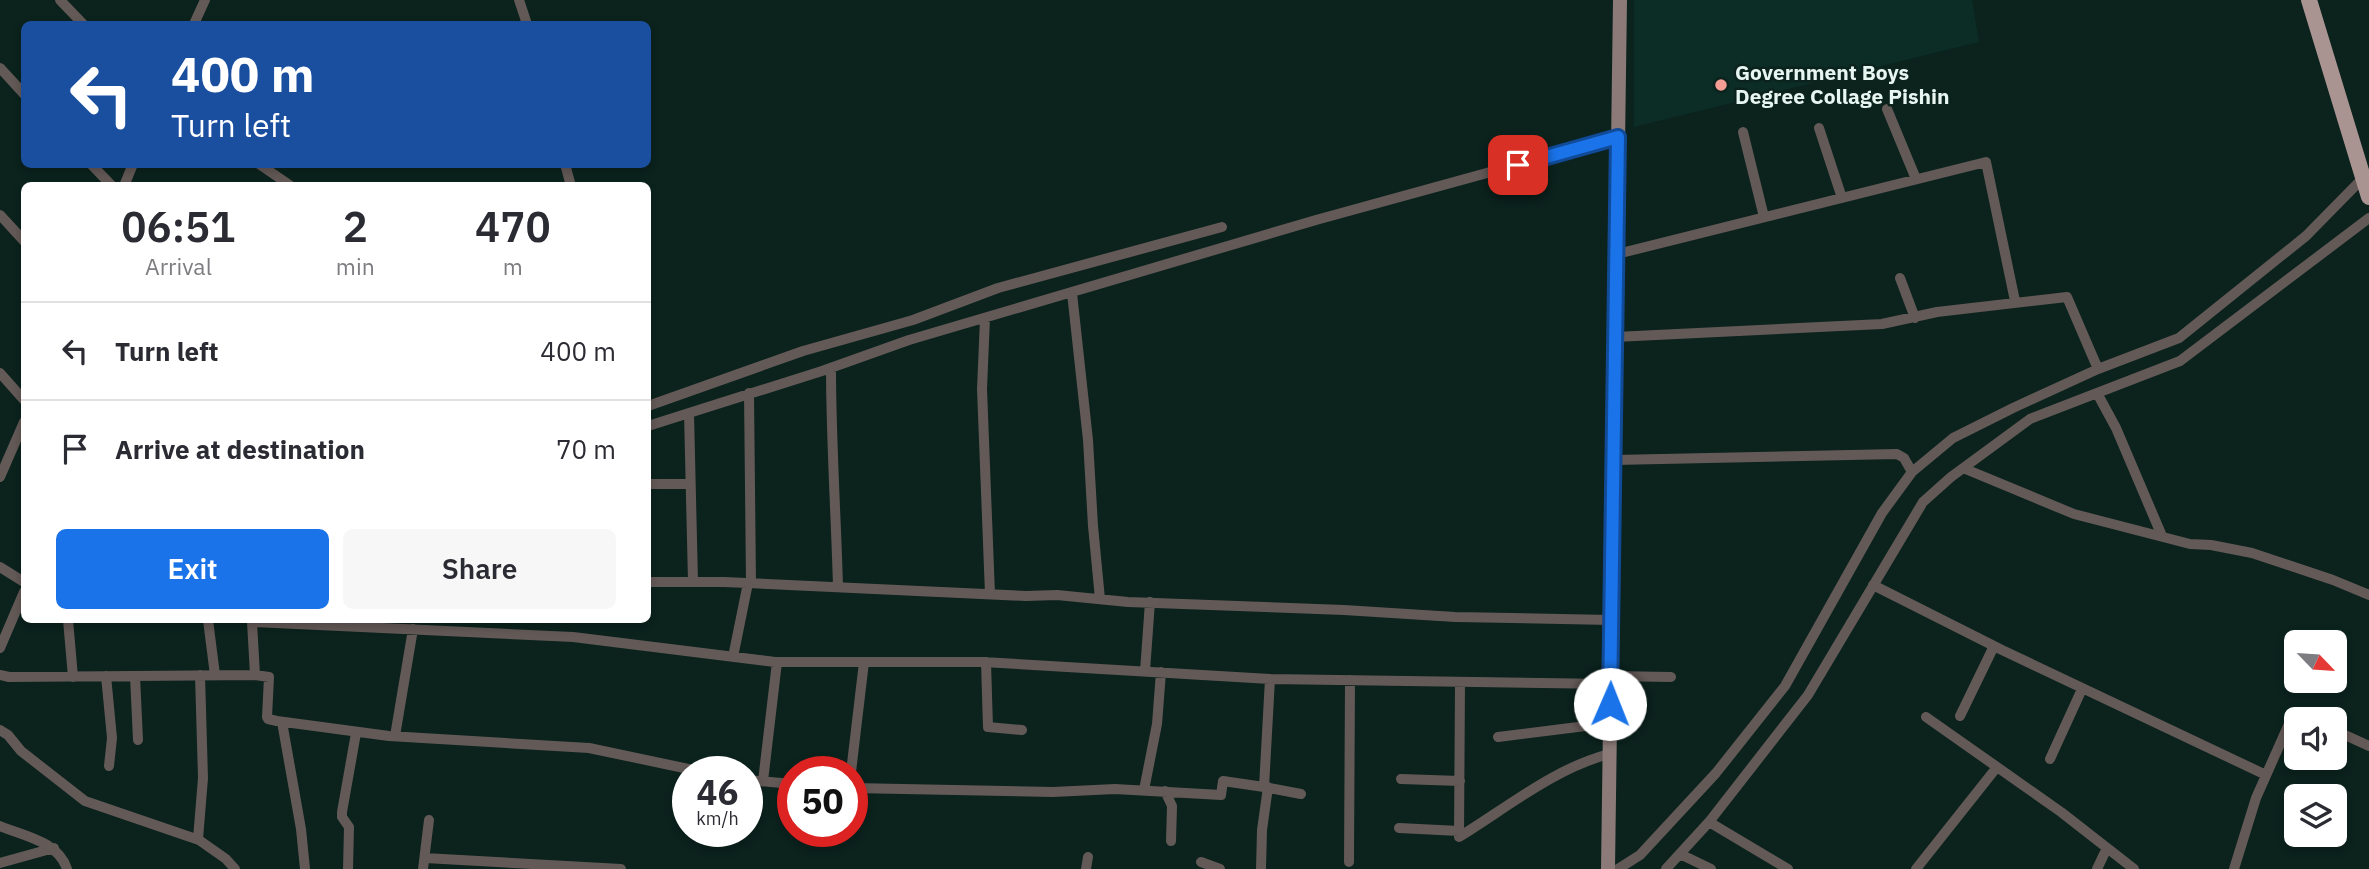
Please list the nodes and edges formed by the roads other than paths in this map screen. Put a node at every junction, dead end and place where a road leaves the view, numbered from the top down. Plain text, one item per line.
1 (60, 0) edge
2 (205, 0) edge
3 (519, 0) edge
4 (1620, 0) edge
5 (2309, 0) edge
6 (80, 21) edge
7 (195, 21) edge
8 (526, 21) edge
9 (0, 68) edge
10 (21, 91) edge
11 (1887, 109) dead end
12 (1819, 128) dead end
13 (1743, 132) dead end
14 (1618, 137) junction
15 (95, 168) edge
16 (265, 168) edge
17 (2363, 178) junction
18 (1916, 179) junction
19 (108, 182) edge
20 (285, 182) edge
21 (2369, 197) edge
22 (1842, 198) junction
23 (0, 215) edge
24 (1764, 217) junction
25 (2369, 218) edge
26 (1222, 227) dead end
27 (21, 239) edge
28 (1616, 254) junction
29 (1900, 278) dead end
30 (1072, 293) junction
31 (2015, 301) junction
32 (985, 318) junction
33 (1916, 318) junction
34 (1615, 337) junction
35 (831, 368) junction
36 (2098, 369) junction
37 (0, 373) edge
38 (748, 393) junction
39 (2097, 393) junction
40 (21, 397) edge
41 (651, 405) edge
42 (689, 413) junction
43 (651, 425) edge
44 (21, 429) edge
45 (1614, 460) junction
46 (1963, 468) junction
47 (1912, 472) junction
48 (0, 477) edge
49 (651, 484) edge
50 (690, 484) junction
51 (2162, 536) junction
52 (0, 567) edge
53 (21, 580) edge
54 (651, 582) edge
55 (693, 582) junction
56 (749, 583) junction
57 (1873, 585) junction
58 (838, 587) junction
59 (990, 594) junction
60 (2369, 595) edge
61 (21, 599) edge
62 (1100, 599) junction
63 (1150, 602) junction
64 (1611, 620) junction
65 (68, 623) edge
66 (208, 623) edge
67 (252, 623) edge
68 (275, 623) edge
69 (413, 629) junction
70 (1994, 646) junction
71 (0, 648) edge
72 (733, 657) junction
73 (778, 662) junction
74 (864, 662) junction
75 (986, 662) junction
76 (1145, 671) junction
77 (1161, 672) junction
78 (0, 675) edge
79 (200, 675) junction
80 (215, 675) junction
81 (255, 675) junction
82 (106, 676) junction
83 (135, 676) junction
84 (73, 677) junction
85 (1671, 677) dead end
86 (1270, 679) junction
87 (1350, 680) junction
88 (1610, 680) junction
89 (1460, 682) junction
90 (2082, 689) junction
91 (1960, 716) dead end
92 (1926, 717) dead end
93 (282, 722) junction
94 (1610, 723) junction
95 (0, 730) edge
96 (1022, 730) dead end
97 (356, 733) junction
98 (2284, 735) edge
99 (395, 736) junction
100 (2347, 736) edge
101 (1498, 737) dead end
102 (138, 740) dead end
103 (2369, 746) edge
104 (1609, 754) junction
105 (853, 756) edge
106 (2050, 759) dead end
107 (672, 763) edge
108 (110, 765) dead end
109 (1997, 767) junction
110 (2266, 775) junction
111 (1401, 779) dead end
112 (763, 781) joint
113 (777, 782) edge
114 (1460, 782) junction
115 (1266, 787) junction
116 (868, 788) edge
117 (1144, 790) junction
118 (1165, 791) junction
119 (1301, 794) dead end
120 (429, 820) dead end
121 (1709, 822) junction
122 (0, 826) edge
123 (1399, 828) dead end
124 (1459, 831) junction
125 (198, 839) junction
126 (1171, 841) dead end
127 (54, 848) junction
128 (2107, 848) junction
129 (1680, 854) junction
130 (1201, 862) dead end
131 (1349, 862) dead end
132 (0, 863) edge
133 (424, 863) edge
134 (67, 869) edge
135 (235, 869) edge
136 (305, 869) edge
137 (348, 869) edge
138 (621, 869) edge
139 (1220, 869) edge
140 (1261, 869) edge
141 (1608, 869) edge
142 (1618, 869) edge
143 (1666, 869) edge
144 (1711, 869) edge
145 (1788, 869) edge
146 (1916, 869) edge
147 (2097, 869) edge
148 (2133, 869) edge
149 (2234, 869) edge

1 - 6 street
2 - 7 street
3 - 8 street
4 - 14 main road
5 - 17 main road
9 - 10 street
11 - 18 street
12 - 22 street
13 - 24 street
14 - 28 main road
14 - 30 street
15 - 19 street
16 - 20 street
17 - 21 main road
17 - 36 street
18 - 22 street
18 - 31 street
22 - 24 street
23 - 27 street
24 - 28 street
25 - 39 street
26 - 41 street
28 - 34 main road
29 - 33 street
30 - 32 street
30 - 62 street
31 - 33 street
31 - 36 street
32 - 35 street
32 - 59 street
33 - 34 street
34 - 45 main road
35 - 38 street
35 - 58 street
36 - 47 street
37 - 40 street
38 - 42 street
38 - 56 street
39 - 46 street
39 - 51 street
42 - 43 street
42 - 50 street
44 - 48 street
45 - 47 street
45 - 64 main road
46 - 51 street
46 - 57 street
47 - 142 street
49 - 50 street
50 - 55 street
51 - 60 street
52 - 53 street
54 - 55 street
55 - 56 street
56 - 58 street
56 - 72 street
57 - 70 street
57 - 121 street
58 - 59 street
59 - 62 street
61 - 71 street
62 - 63 street
63 - 64 street
63 - 76 street
64 - 88 main road
65 - 84 street
66 - 80 street
67 - 81 street
68 - 69 street
69 - 72 street
69 - 99 street
70 - 90 street
70 - 91 street
72 - 73 street
73 - 74 street
73 - 112 street
74 - 75 street
74 - 105 street
75 - 76 street
75 - 96 street
76 - 77 street
77 - 86 street
77 - 117 street
78 - 84 street
79 - 80 street
79 - 83 street
79 - 125 street
80 - 81 street
81 - 93 street
82 - 83 street
82 - 84 street
82 - 108 street
83 - 102 street
85 - 88 street
86 - 87 street
86 - 115 street
87 - 89 street
87 - 131 street
88 - 89 street
88 - 94 main road
89 - 114 street
90 - 106 street
90 - 110 street
92 - 109 street
93 - 97 street
93 - 136 street
94 - 101 street
94 - 104 main road
95 - 125 street
97 - 99 street
97 - 137 street
98 - 110 street
99 - 107 street
100 - 103 street
104 - 124 street
104 - 141 main road
109 - 128 street
109 - 146 street
110 - 149 street
111 - 114 street
112 - 113 street
114 - 124 street
115 - 118 street
115 - 119 street
115 - 140 street
116 - 117 street
117 - 118 street
118 - 126 street
120 - 133 street
121 - 129 street
121 - 145 street
122 - 127 street
123 - 124 street
125 - 135 street
127 - 132 street
127 - 134 street
128 - 147 street
128 - 148 street
129 - 143 street
129 - 144 street
130 - 139 street
133 - 138 street

